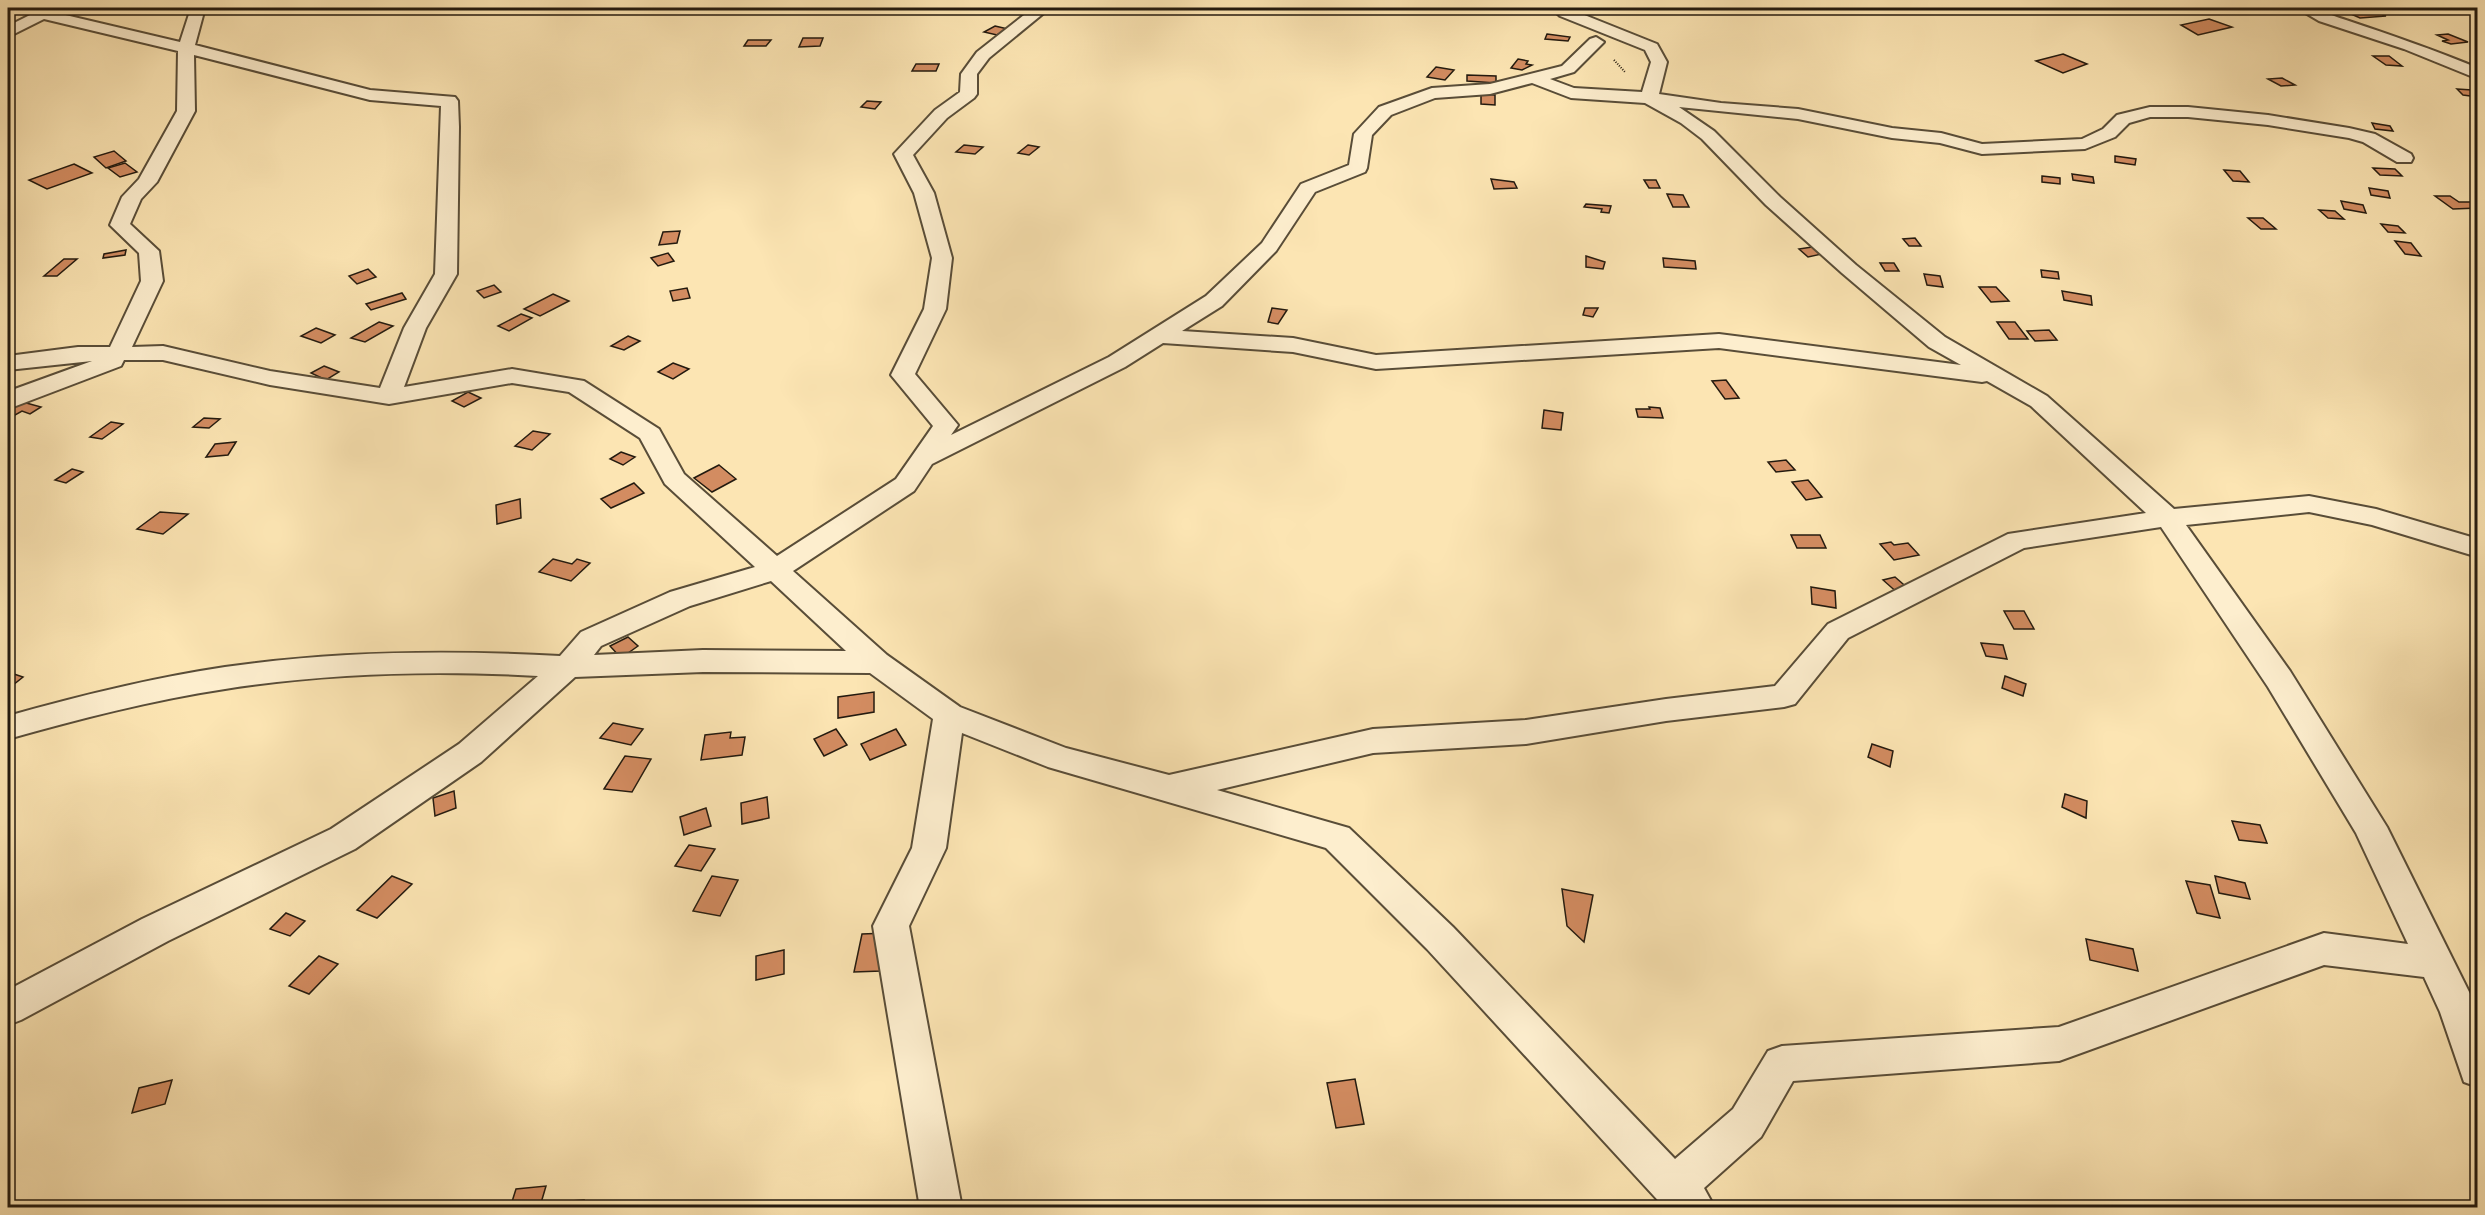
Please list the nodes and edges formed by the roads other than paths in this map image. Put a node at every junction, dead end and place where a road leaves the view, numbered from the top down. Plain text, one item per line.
1 (198, 8) edge
2 (1042, 8) edge
3 (1558, 8) edge
4 (2304, 8) edge
5 (48, 11) edge
6 (8, 32) edge
7 (1596, 42) dead end
8 (186, 48) junction
9 (2478, 74) edge
10 (1533, 78) junction
11 (1649, 98) junction
12 (2404, 158) dead end
13 (1158, 336) junction
14 (126, 353) junction
15 (8, 363) edge
16 (1998, 377) junction
17 (389, 397) junction
18 (8, 402) edge
19 (923, 459) junction
20 (2168, 518) junction
21 (2478, 548) edge
22 (774, 571) junction
23 (876, 662) junction
24 (568, 667) junction
25 (949, 715) junction
26 (8, 727) edge
27 (1169, 788) junction
28 (2436, 963) junction
29 (8, 1008) edge
30 (2478, 1069) edge
31 (1684, 1197) edge
32 (941, 1208) edge

1 - 8 street
2 - 19 street
3 - 11 street
4 - 9 street
5 - 6 street
5 - 8 street
7 - 10 street
8 - 14 street
8 - 17 street
10 - 11 street
10 - 13 street
11 - 12 street
11 - 16 street
13 - 16 street
13 - 19 street
14 - 15 street
14 - 17 street
14 - 18 street
16 - 20 street
17 - 22 street
19 - 22 street
20 - 21 street
20 - 27 street
20 - 28 street
22 - 23 street
22 - 24 street
23 - 24 street
23 - 25 street
24 - 26 street
24 - 29 street
25 - 27 street
25 - 32 street
27 - 31 street
28 - 30 street
28 - 31 street

